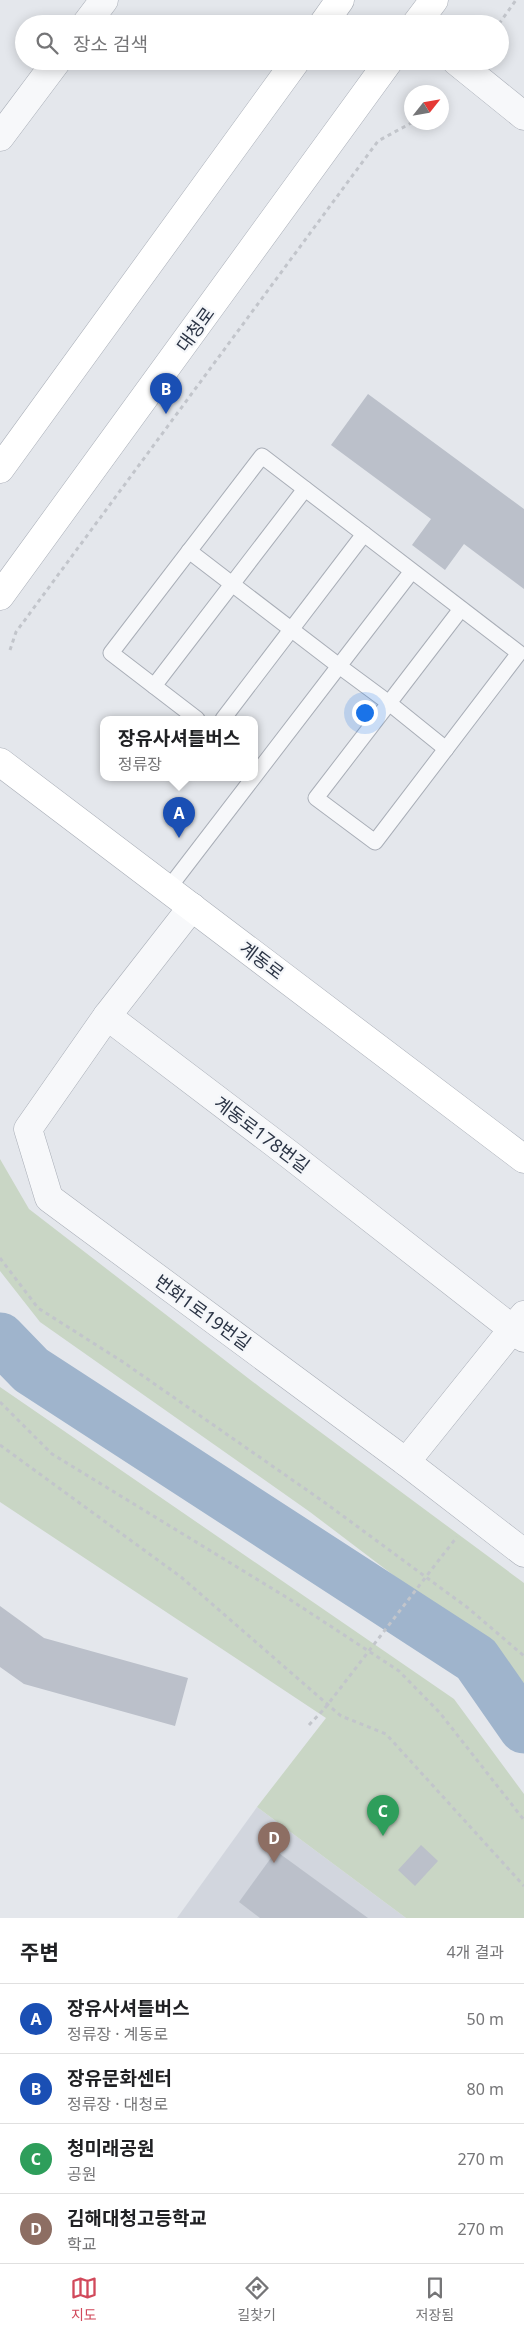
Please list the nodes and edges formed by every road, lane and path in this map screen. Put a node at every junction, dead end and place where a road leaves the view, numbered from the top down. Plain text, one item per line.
1 (104, 0) edge
2 (340, 0) edge
3 (516, 0) edge
4 (433, 1) edge
5 (93, 15) edge
6 (329, 15) edge
7 (423, 15) edge
8 (505, 15) edge
9 (50, 70) edge
10 (289, 70) edge
11 (382, 70) edge
12 (467, 70) edge
13 (524, 116) edge
14 (404, 127) edge
15 (0, 137) edge
16 (0, 469) edge
17 (305, 489) junction
18 (364, 534) junction
19 (189, 551) junction
20 (412, 571) junction
21 (232, 584) junction
22 (0, 596) edge
23 (461, 608) junction
24 (291, 628) junction
25 (10, 650) dead end
26 (339, 666) junction
27 (154, 686) junction
28 (389, 703) junction
29 (193, 716) edge
30 (224, 716) edge
31 (446, 749) junction
32 (0, 762) edge
33 (258, 772) edge
34 (251, 781) edge
35 (168, 889) junction
36 (192, 907) junction
37 (107, 1016) junction
38 (524, 1159) edge
39 (0, 1258) edge
40 (520, 1328) edge
41 (0, 1402) edge
42 (0, 1445) edge
43 (406, 1462) junction
44 (524, 1553) edge
45 (442, 1556) dead end
46 (524, 1656) edge
47 (308, 1725) dead end
48 (524, 1820) edge
49 (524, 1886) edge

1 - 5 street
2 - 6 main road
3 - 8 path
4 - 7 main road
9 - 15 street
10 - 16 main road
11 - 22 main road, 대청로
12 - 13 street
14 - 25 path
17 - 18 lane
17 - 19 lane
17 - 21 lane
18 - 20 lane
18 - 24 lane
19 - 21 lane
19 - 27 lane
20 - 23 lane
20 - 26 lane
21 - 24 lane
21 - 27 lane
23 - 28 lane
23 - 31 lane
24 - 26 lane
24 - 30 lane
26 - 28 lane
26 - 33 lane
27 - 29 lane
28 - 31 lane
28 - 31 lane
32 - 35 main road, 계동로
34 - 35 lane
35 - 36 main road, 계동로
36 - 37 street
36 - 38 main road, 계동로
37 - 40 street, 계동로178번길
37 - 43 street, 번화1로19번길
39 - 46 path
40 - 43 street
41 - 48 path
42 - 49 path
43 - 44 street, 번화1로19번길
45 - 47 path, bridge

